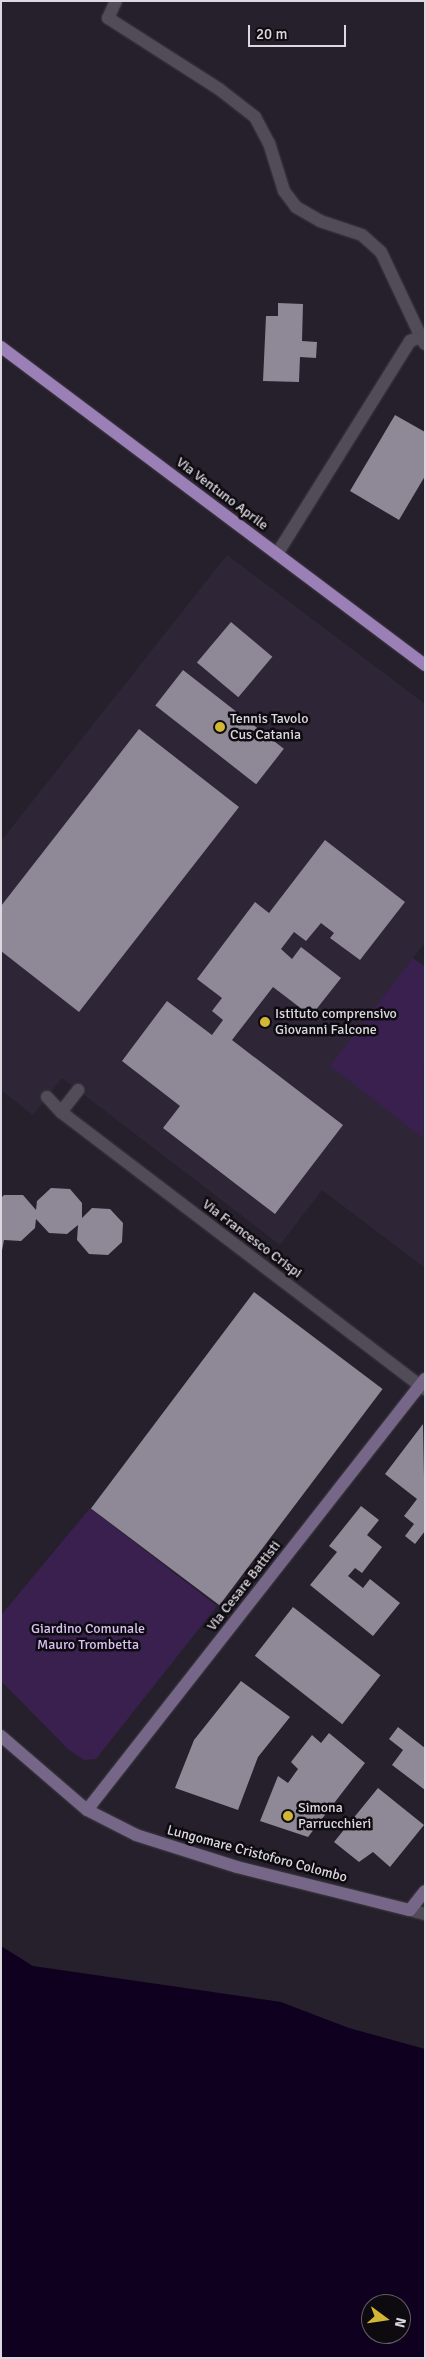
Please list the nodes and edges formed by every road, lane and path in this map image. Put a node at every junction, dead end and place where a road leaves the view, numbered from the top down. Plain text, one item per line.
1 (116, 1) edge
2 (423, 341) edge
3 (1, 347) edge
4 (277, 554) junction
5 (425, 665) edge
6 (78, 1090) dead end
7 (47, 1097) dead end
8 (61, 1112) junction
9 (423, 1385) edge
10 (1, 1736) edge
11 (86, 1810) junction
12 (425, 1891) edge
13 (410, 1910) junction
14 (425, 1914) edge

1 - 2 street
2 - 4 street
3 - 4 main road, Via Ventuno Aprile
4 - 5 main road, Via Ventuno Aprile
6 - 8 street
7 - 8 street, Via Francesco Crispi
8 - 9 street, Via Francesco Crispi
9 - 11 main road, Via Cesare Battisti
10 - 11 main road, Lungomare Cristoforo Colombo
11 - 13 main road, Lungomare Cristoforo Colombo
12 - 13 main road
13 - 14 street, Lungomare Cristoforo Colombo

